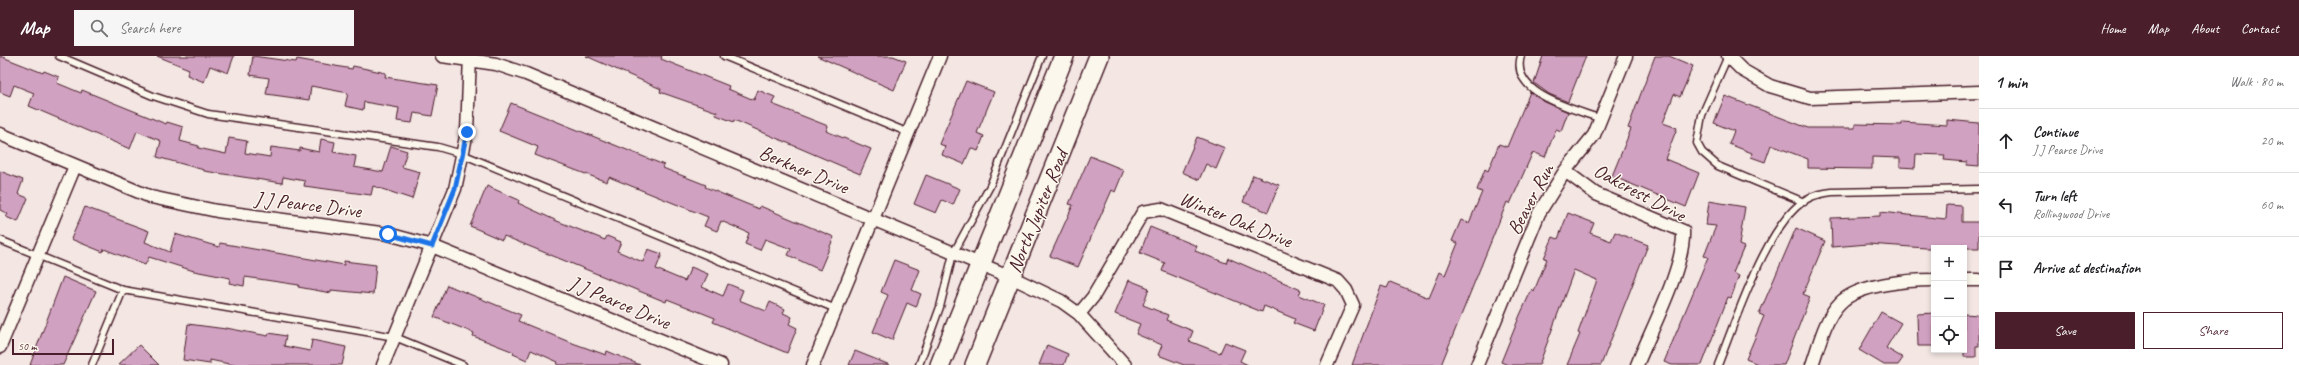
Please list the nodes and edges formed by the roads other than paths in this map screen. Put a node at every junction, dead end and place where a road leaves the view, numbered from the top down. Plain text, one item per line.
1 (59, 56) edge
2 (442, 56) edge
3 (724, 56) edge
4 (940, 56) edge
5 (1042, 56) edge
6 (1064, 56) edge
7 (1099, 56) edge
8 (1521, 56) edge
9 (1626, 56) edge
10 (1728, 56) edge
11 (470, 59) edge
12 (1979, 92) edge
13 (1600, 119) junction
14 (909, 133) junction
15 (0, 134) edge
16 (462, 154) junction
17 (75, 166) junction
18 (1565, 171) junction
19 (1979, 189) edge
20 (1804, 202) junction
21 (874, 218) junction
22 (0, 240) edge
23 (432, 246) junction
24 (953, 254) junction
25 (37, 256) junction
26 (981, 265) junction
27 (1011, 277) junction
28 (1931, 280) edge
29 (1967, 280) edge
30 (1979, 280) edge
31 (123, 290) junction
32 (836, 309) junction
33 (1079, 314) junction
34 (395, 337) junction
35 (1, 344) edge
36 (92, 365) edge
37 (383, 365) edge
38 (463, 365) edge
39 (721, 365) edge
40 (813, 365) edge
41 (919, 365) edge
42 (940, 365) edge
43 (975, 365) edge
44 (1125, 365) edge
45 (1327, 365) edge
46 (1477, 365) edge
47 (1637, 365) edge
48 (1718, 365) edge
49 (1812, 365) edge

1 - 16 lane
2 - 11 street, Berkner Drive
3 - 14 lane
4 - 14 street
5 - 24 lane
6 - 26 main road, North Jupiter Road
7 - 27 main road, North Jupiter Road
8 - 13 lane
9 - 13 street, Beaver Run
10 - 12 street
10 - 20 lane
11 - 16 street
11 - 21 street, Berkner Drive
13 - 18 street, Beaver Run
14 - 21 street
15 - 17 street, J J Pearce Drive
16 - 23 street
16 - 32 lane
17 - 23 street, J J Pearce Drive
17 - 25 street
18 - 46 street, Beaver Run
18 - 47 street, Oakcrest Drive
19 - 20 lane
20 - 48 lane
21 - 24 street, Berkner Drive
21 - 32 street
22 - 25 lane
23 - 34 street
23 - 39 street, J J Pearce Drive
24 - 26 street, Berkner Drive
24 - 41 lane
25 - 31 lane
25 - 35 street
26 - 27 street, Berkner Drive
26 - 42 main road, North Jupiter Road
27 - 33 street, Berkner Drive
27 - 43 main road, North Jupiter Road
28 - 49 street
29 - 30 street
31 - 34 lane
31 - 36 lane
32 - 40 street
33 - 44 street, Berkner Drive
33 - 45 street, Winter Oak Drive
34 - 37 street
34 - 38 lane

